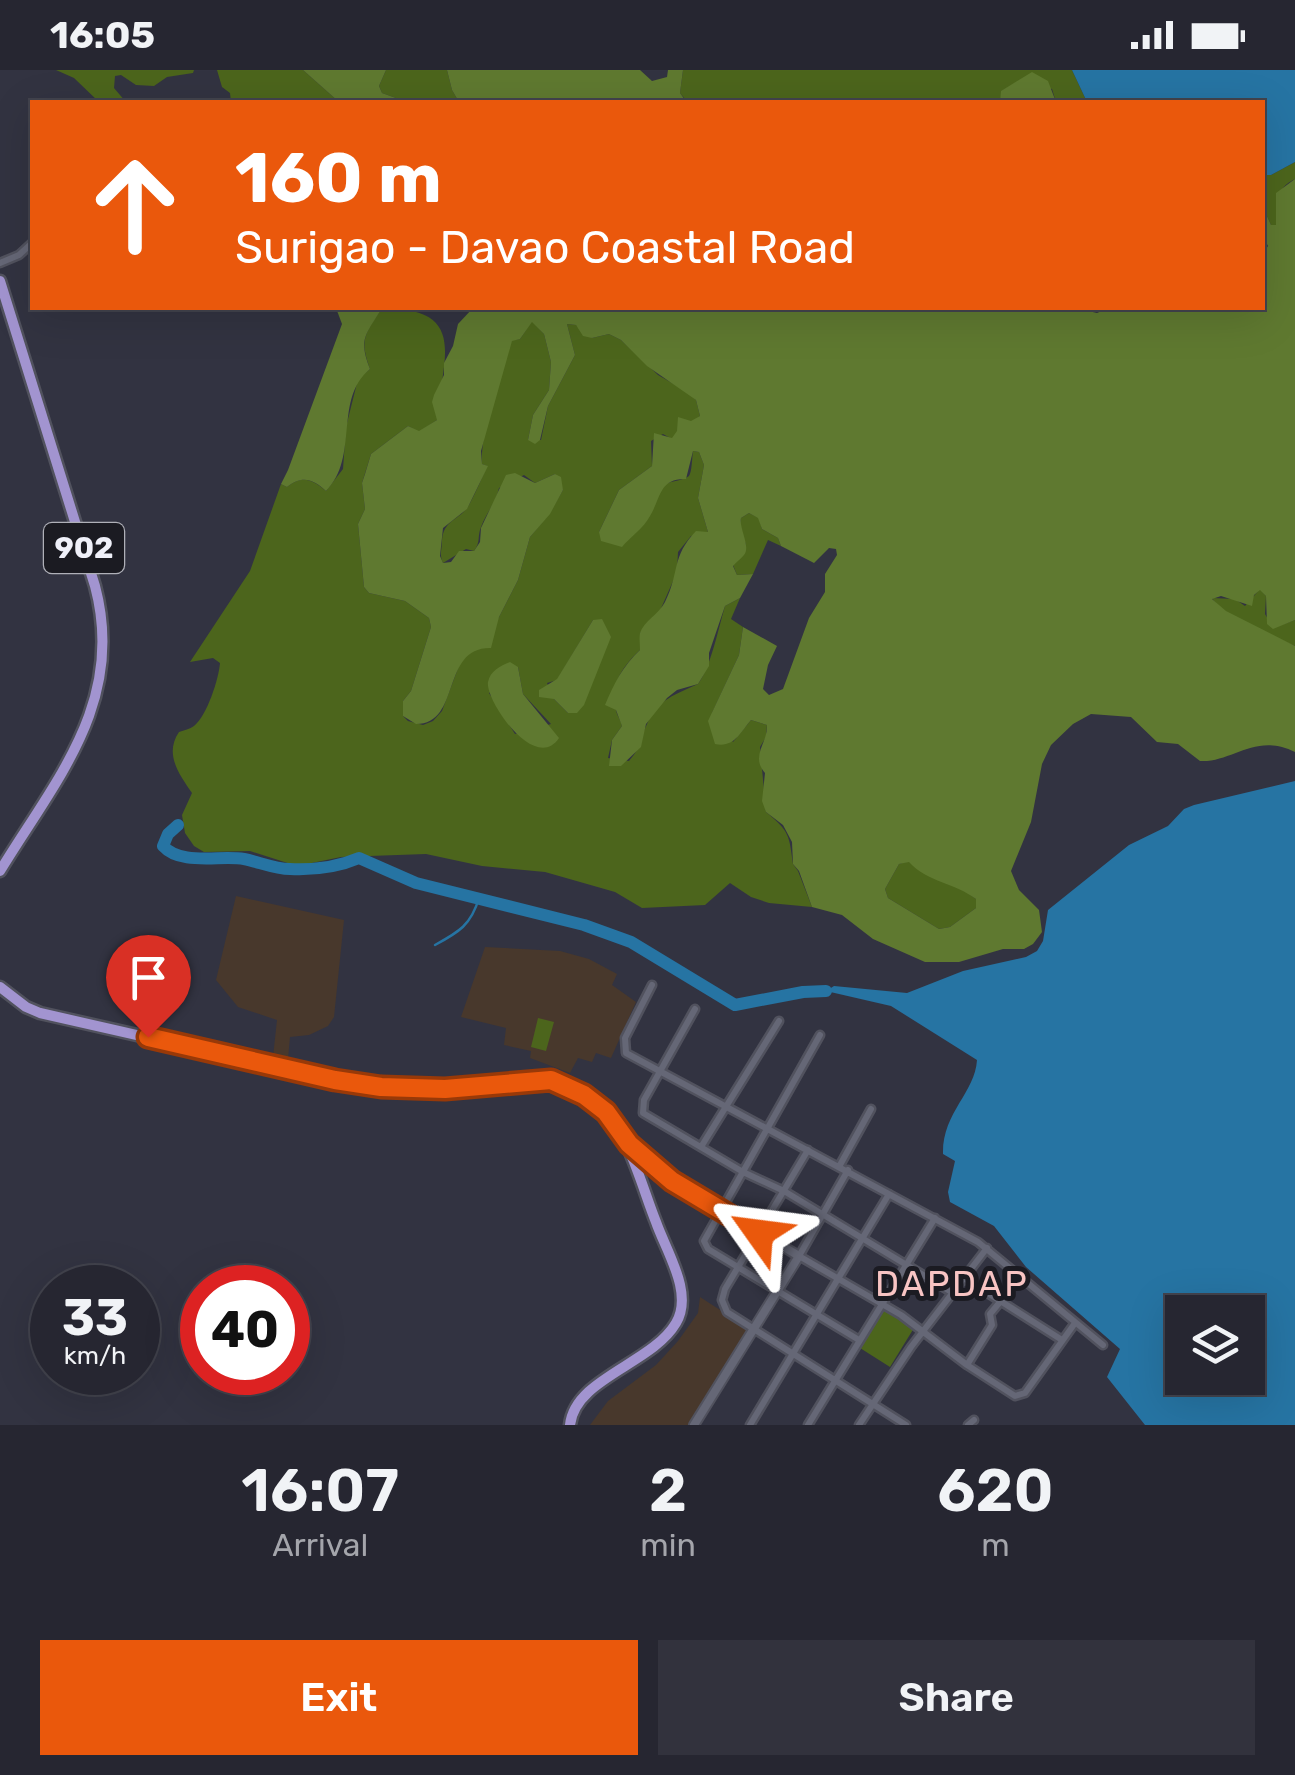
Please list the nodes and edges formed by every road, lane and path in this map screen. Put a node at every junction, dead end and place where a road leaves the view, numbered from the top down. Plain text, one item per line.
1 (30, 245) edge
2 (0, 263) edge
3 (0, 281) edge
4 (0, 871) edge
5 (652, 985) dead end
6 (0, 987) edge
7 (695, 1010) dead end
8 (779, 1021) dead end
9 (820, 1035) dead end
10 (661, 1072) junction
11 (726, 1106) junction
12 (871, 1109) dead end
13 (767, 1127) junction
14 (619, 1134) junction
15 (701, 1148) junction
16 (808, 1149) junction
17 (844, 1168) junction
18 (743, 1172) junction
19 (784, 1191) junction
20 (889, 1194) junction
21 (722, 1211) junction
22 (822, 1216) junction
23 (935, 1218) junction
24 (759, 1233) junction
25 (864, 1239) junction
26 (988, 1248) junction
27 (800, 1256) junction
28 (906, 1264) junction
29 (738, 1268) junction
30 (840, 1278) junction
31 (964, 1278) junction
32 (777, 1291) junction
33 (953, 1292) junction
34 (881, 1302) junction
35 (1000, 1302) junction
36 (817, 1317) junction
37 (1074, 1323) junction
38 (753, 1328) junction
39 (924, 1332) junction
40 (859, 1340) junction
41 (1062, 1340) junction
42 (1103, 1344) dead end
43 (794, 1354) junction
44 (967, 1366) junction
45 (834, 1378) junction
46 (874, 1402) junction
47 (570, 1425) edge
48 (694, 1425) edge
49 (750, 1425) edge
50 (808, 1425) edge
51 (860, 1425) edge
52 (906, 1425) edge

1 - 2 street
3 - 4 highway, 902
5 - 10 street
6 - 14 highway
7 - 10 street
8 - 11 street
9 - 13 street
10 - 11 street
10 - 15 street
11 - 13 street
11 - 15 street
12 - 17 street
13 - 16 street
13 - 18 street
14 - 21 street
14 - 47 highway
15 - 18 street
16 - 17 street
16 - 19 street
17 - 20 street
17 - 22 street
18 - 19 street
18 - 21 street
19 - 22 street
19 - 24 street
20 - 23 street
20 - 25 street
21 - 24 street
21 - 29 street
22 - 25 street
22 - 27 street
23 - 26 street
23 - 28 street
24 - 27 street
24 - 29 street
25 - 28 street
25 - 30 street
26 - 31 street
26 - 37 street
27 - 30 street
27 - 32 street
28 - 33 street
28 - 34 street
29 - 32 street
29 - 38 street
30 - 34 street
30 - 36 street
31 - 33 street
31 - 35 street
32 - 36 street
32 - 38 street
33 - 39 street
34 - 39 street
34 - 40 street
35 - 41 street
35 - 44 street
36 - 40 street
36 - 43 street
37 - 41 street
37 - 42 street
38 - 43 street
38 - 48 street
39 - 44 street
39 - 46 street
40 - 45 street
41 - 44 street
43 - 45 street
43 - 49 street
45 - 46 street
45 - 50 street
46 - 51 street
46 - 52 street

